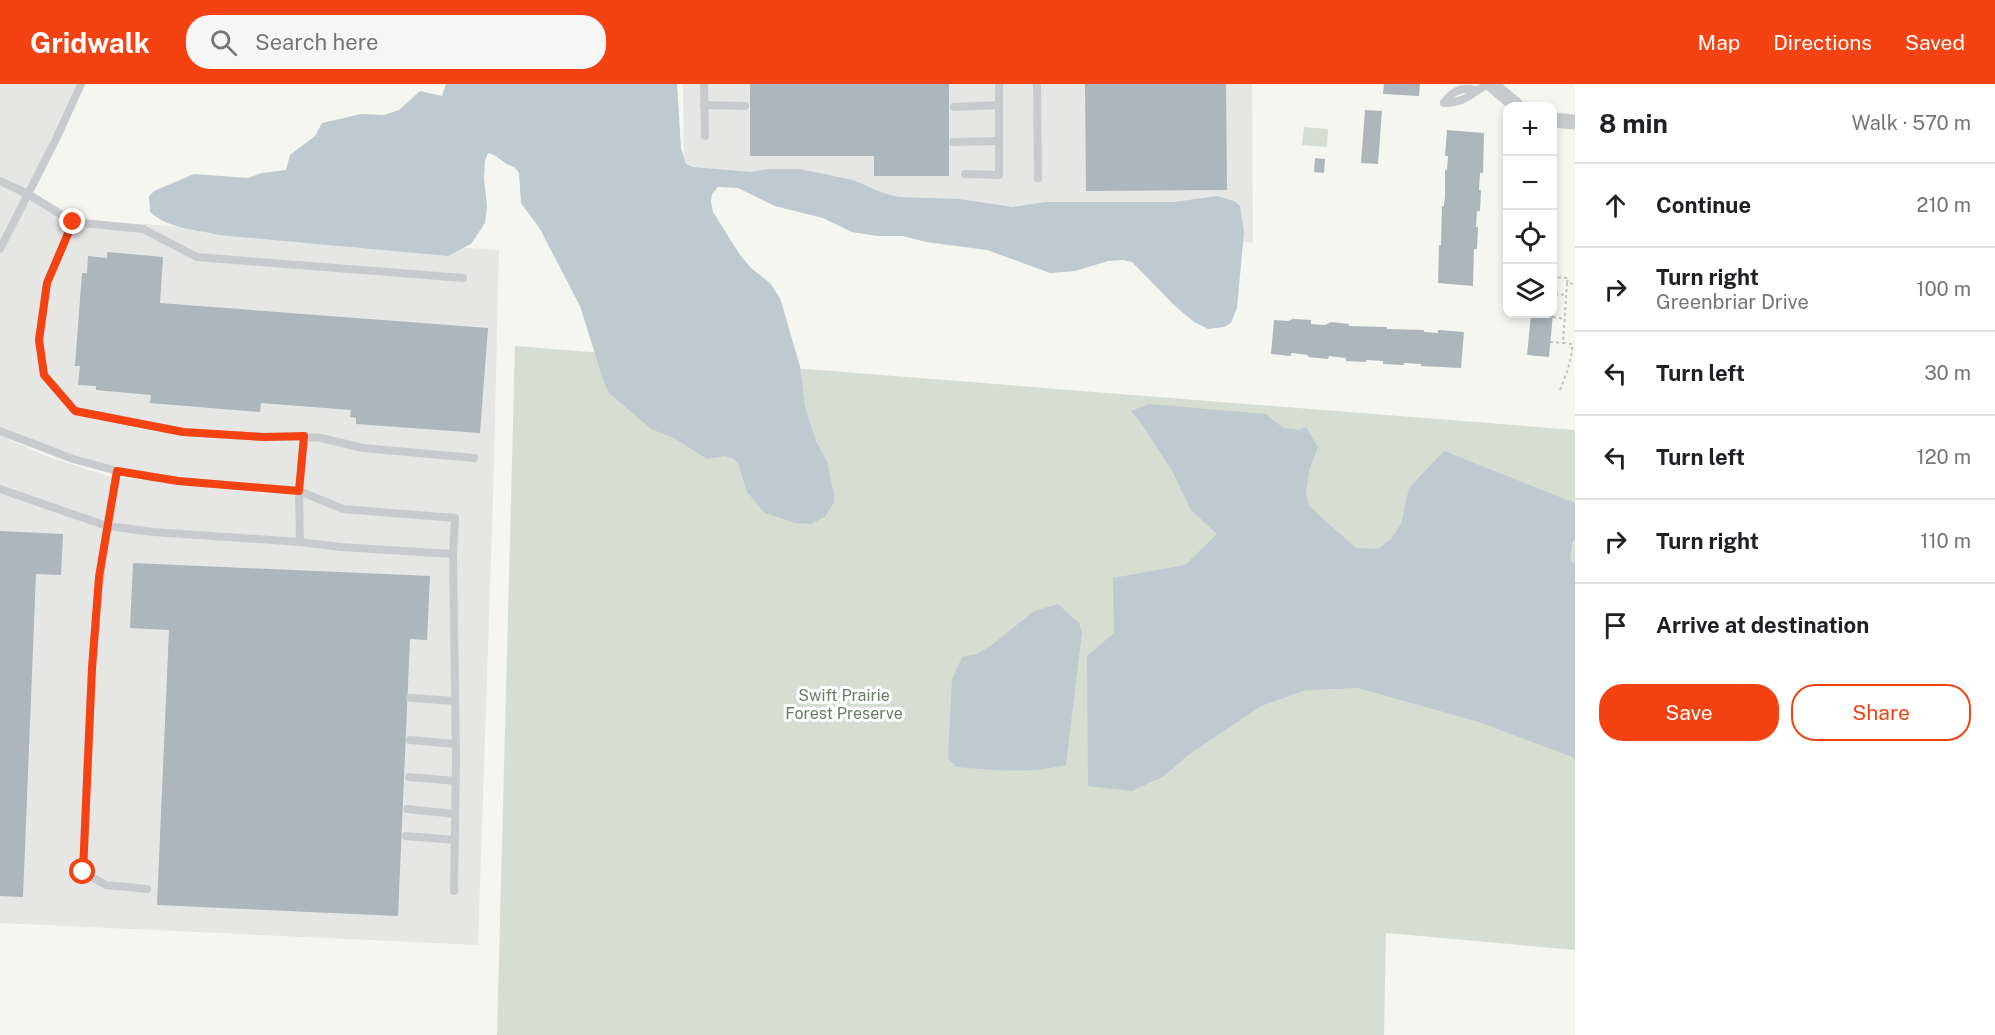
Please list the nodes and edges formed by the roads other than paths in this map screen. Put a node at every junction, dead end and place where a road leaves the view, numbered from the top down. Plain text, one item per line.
1 (81, 84) edge
2 (704, 84) edge
3 (999, 84) edge
4 (1037, 84) edge
5 (1490, 84) edge
6 (1476, 90) dead end
7 (1512, 102) edge
8 (704, 105) junction
9 (745, 105) dead end
10 (999, 105) junction
11 (954, 106) dead end
12 (1557, 120) edge
13 (1575, 122) edge
14 (705, 136) dead end
15 (999, 141) junction
16 (953, 142) dead end
17 (965, 174) dead end
18 (1038, 178) dead end
19 (0, 181) edge
20 (28, 194) junction
21 (73, 222) junction
22 (0, 249) edge
23 (463, 279) dead end
24 (0, 431) edge
25 (304, 436) junction
26 (474, 458) dead end
27 (117, 471) junction
28 (0, 489) edge
29 (299, 491) junction
30 (107, 526) junction
31 (300, 542) junction
32 (453, 554) junction
33 (410, 698) dead end
34 (455, 702) junction
35 (410, 740) dead end
36 (456, 744) junction
37 (409, 777) dead end
38 (456, 781) junction
39 (407, 809) dead end
40 (455, 814) junction
41 (406, 836) dead end
42 (455, 840) junction
43 (147, 889) dead end
44 (454, 891) dead end

1 - 20 lane
2 - 8 lane
3 - 10 lane
4 - 18 lane
5 - 6 lane
5 - 7 street
8 - 9 lane
8 - 14 lane
10 - 11 lane
10 - 15 lane
12 - 13 street
15 - 16 lane
15 - 17 lane
19 - 20 lane
20 - 21 lane
20 - 22 lane
21 - 23 lane
21 - 25 lane
24 - 27 lane
25 - 26 lane
25 - 29 lane
27 - 29 lane
27 - 30 lane
28 - 30 lane
29 - 31 lane
29 - 32 lane
30 - 31 lane
30 - 43 lane
31 - 32 lane
32 - 34 lane
33 - 34 lane
34 - 36 lane
35 - 36 lane
36 - 38 lane
37 - 38 lane
38 - 40 lane
39 - 40 lane
40 - 42 lane
41 - 42 lane
42 - 44 lane

